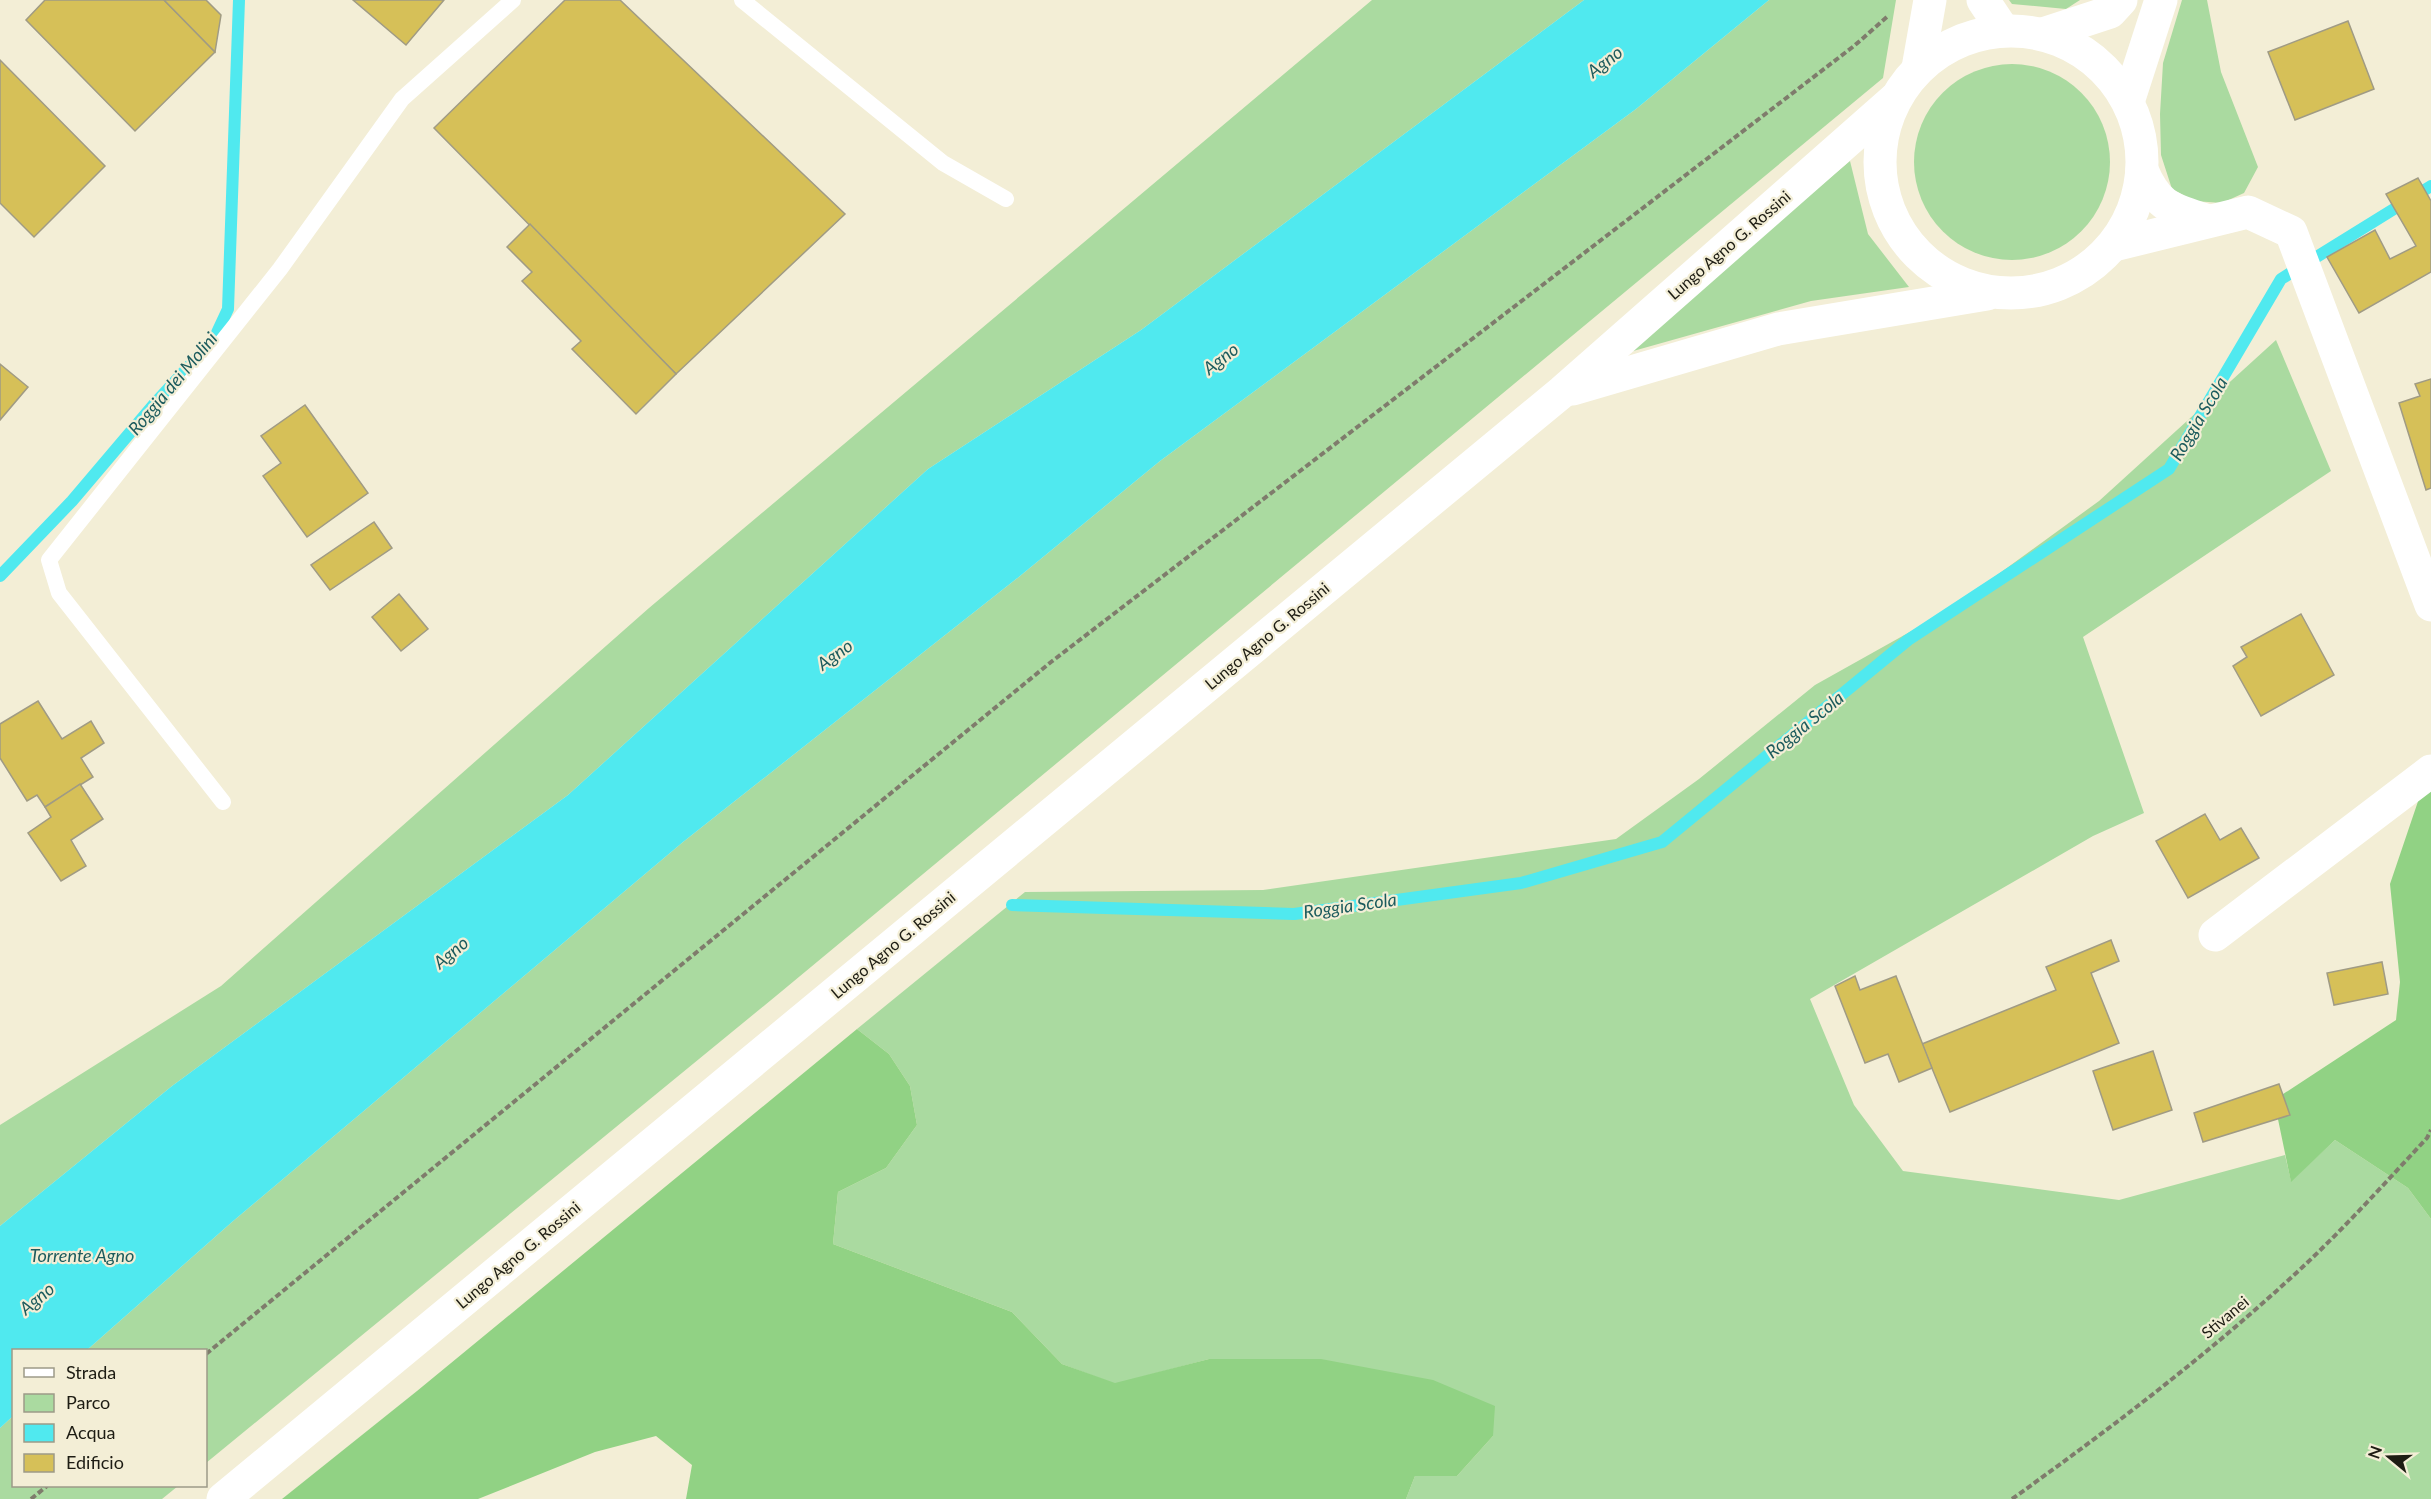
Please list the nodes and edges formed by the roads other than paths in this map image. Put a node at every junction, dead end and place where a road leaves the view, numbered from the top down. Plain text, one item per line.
1 (513, 0) edge
2 (742, 0) edge
3 (1930, 0) edge
4 (1983, 0) edge
5 (2121, 0) edge
6 (2161, 0) edge
7 (2003, 30) junction
8 (2043, 34) junction
9 (1918, 68) junction
10 (1895, 99) junction
11 (2128, 102) junction
12 (2142, 170) junction
13 (1006, 199) dead end
14 (2208, 221) junction
15 (2114, 245) junction
16 (1992, 293) junction
17 (1563, 392) junction
18 (2431, 605) edge
19 (2431, 771) edge
20 (223, 802) dead end
21 (2216, 935) dead end
22 (223, 1499) edge

1 - 20 lane
2 - 13 lane
3 - 9 main road
4 - 7 main road
5 - 8 main road, Lungo Agno G. Rossini
6 - 11 main road
7 - 8 main road, Lungo Agno G. Rossini
7 - 9 main road, Lungo Agno G. Rossini
8 - 11 main road, Lungo Agno G. Rossini
9 - 10 main road, Lungo Agno G. Rossini
10 - 16 main road, Lungo Agno G. Rossini
10 - 17 main road, Lungo Agno G. Rossini
11 - 12 main road, Lungo Agno G. Rossini
12 - 14 main road
12 - 15 main road, Lungo Agno G. Rossini
14 - 15 main road
14 - 18 main road
15 - 16 main road, Lungo Agno G. Rossini
16 - 17 main road, Lungo Agno G. Rossini
17 - 22 main road, Lungo Agno G. Rossini
19 - 21 main road

